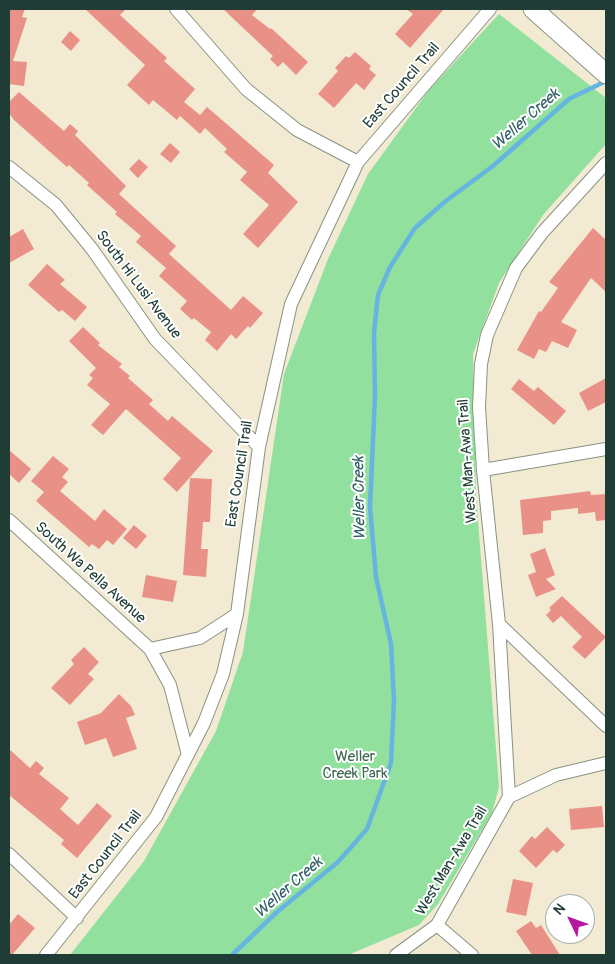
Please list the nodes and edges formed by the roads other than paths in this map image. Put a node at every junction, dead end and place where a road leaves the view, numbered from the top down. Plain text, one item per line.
1 (176, 9) edge
2 (490, 9) edge
3 (533, 9) edge
4 (606, 74) edge
5 (358, 162) junction
6 (606, 163) edge
7 (9, 167) edge
8 (259, 447) junction
9 (606, 449) edge
10 (483, 470) junction
11 (9, 520) edge
12 (237, 614) junction
13 (499, 624) junction
14 (150, 649) junction
15 (606, 726) edge
16 (188, 755) junction
17 (606, 763) edge
18 (509, 798) junction
19 (9, 854) edge
20 (77, 918) junction
21 (437, 925) junction
22 (46, 955) edge
23 (396, 955) edge
24 (472, 955) edge

1 - 5 street
2 - 5 street, East Council Trail
3 - 4 main road
5 - 8 street, East Council Trail
6 - 10 street, West Man-Awa Trail
7 - 8 street, South Hi Lusi Avenue
8 - 12 street, East Council Trail
9 - 10 street
10 - 13 street, West Man-Awa Trail
11 - 14 street, South Wa Pella Avenue
12 - 14 street
12 - 16 street, East Council Trail
13 - 15 street
13 - 18 street, West Man-Awa Trail
14 - 16 street, South Wa Pella Avenue
16 - 20 street, East Council Trail
17 - 18 street
18 - 21 street, West Man-Awa Trail
19 - 20 street
20 - 22 street, East Council Trail
21 - 23 street, West Man-Awa Trail
21 - 24 street

